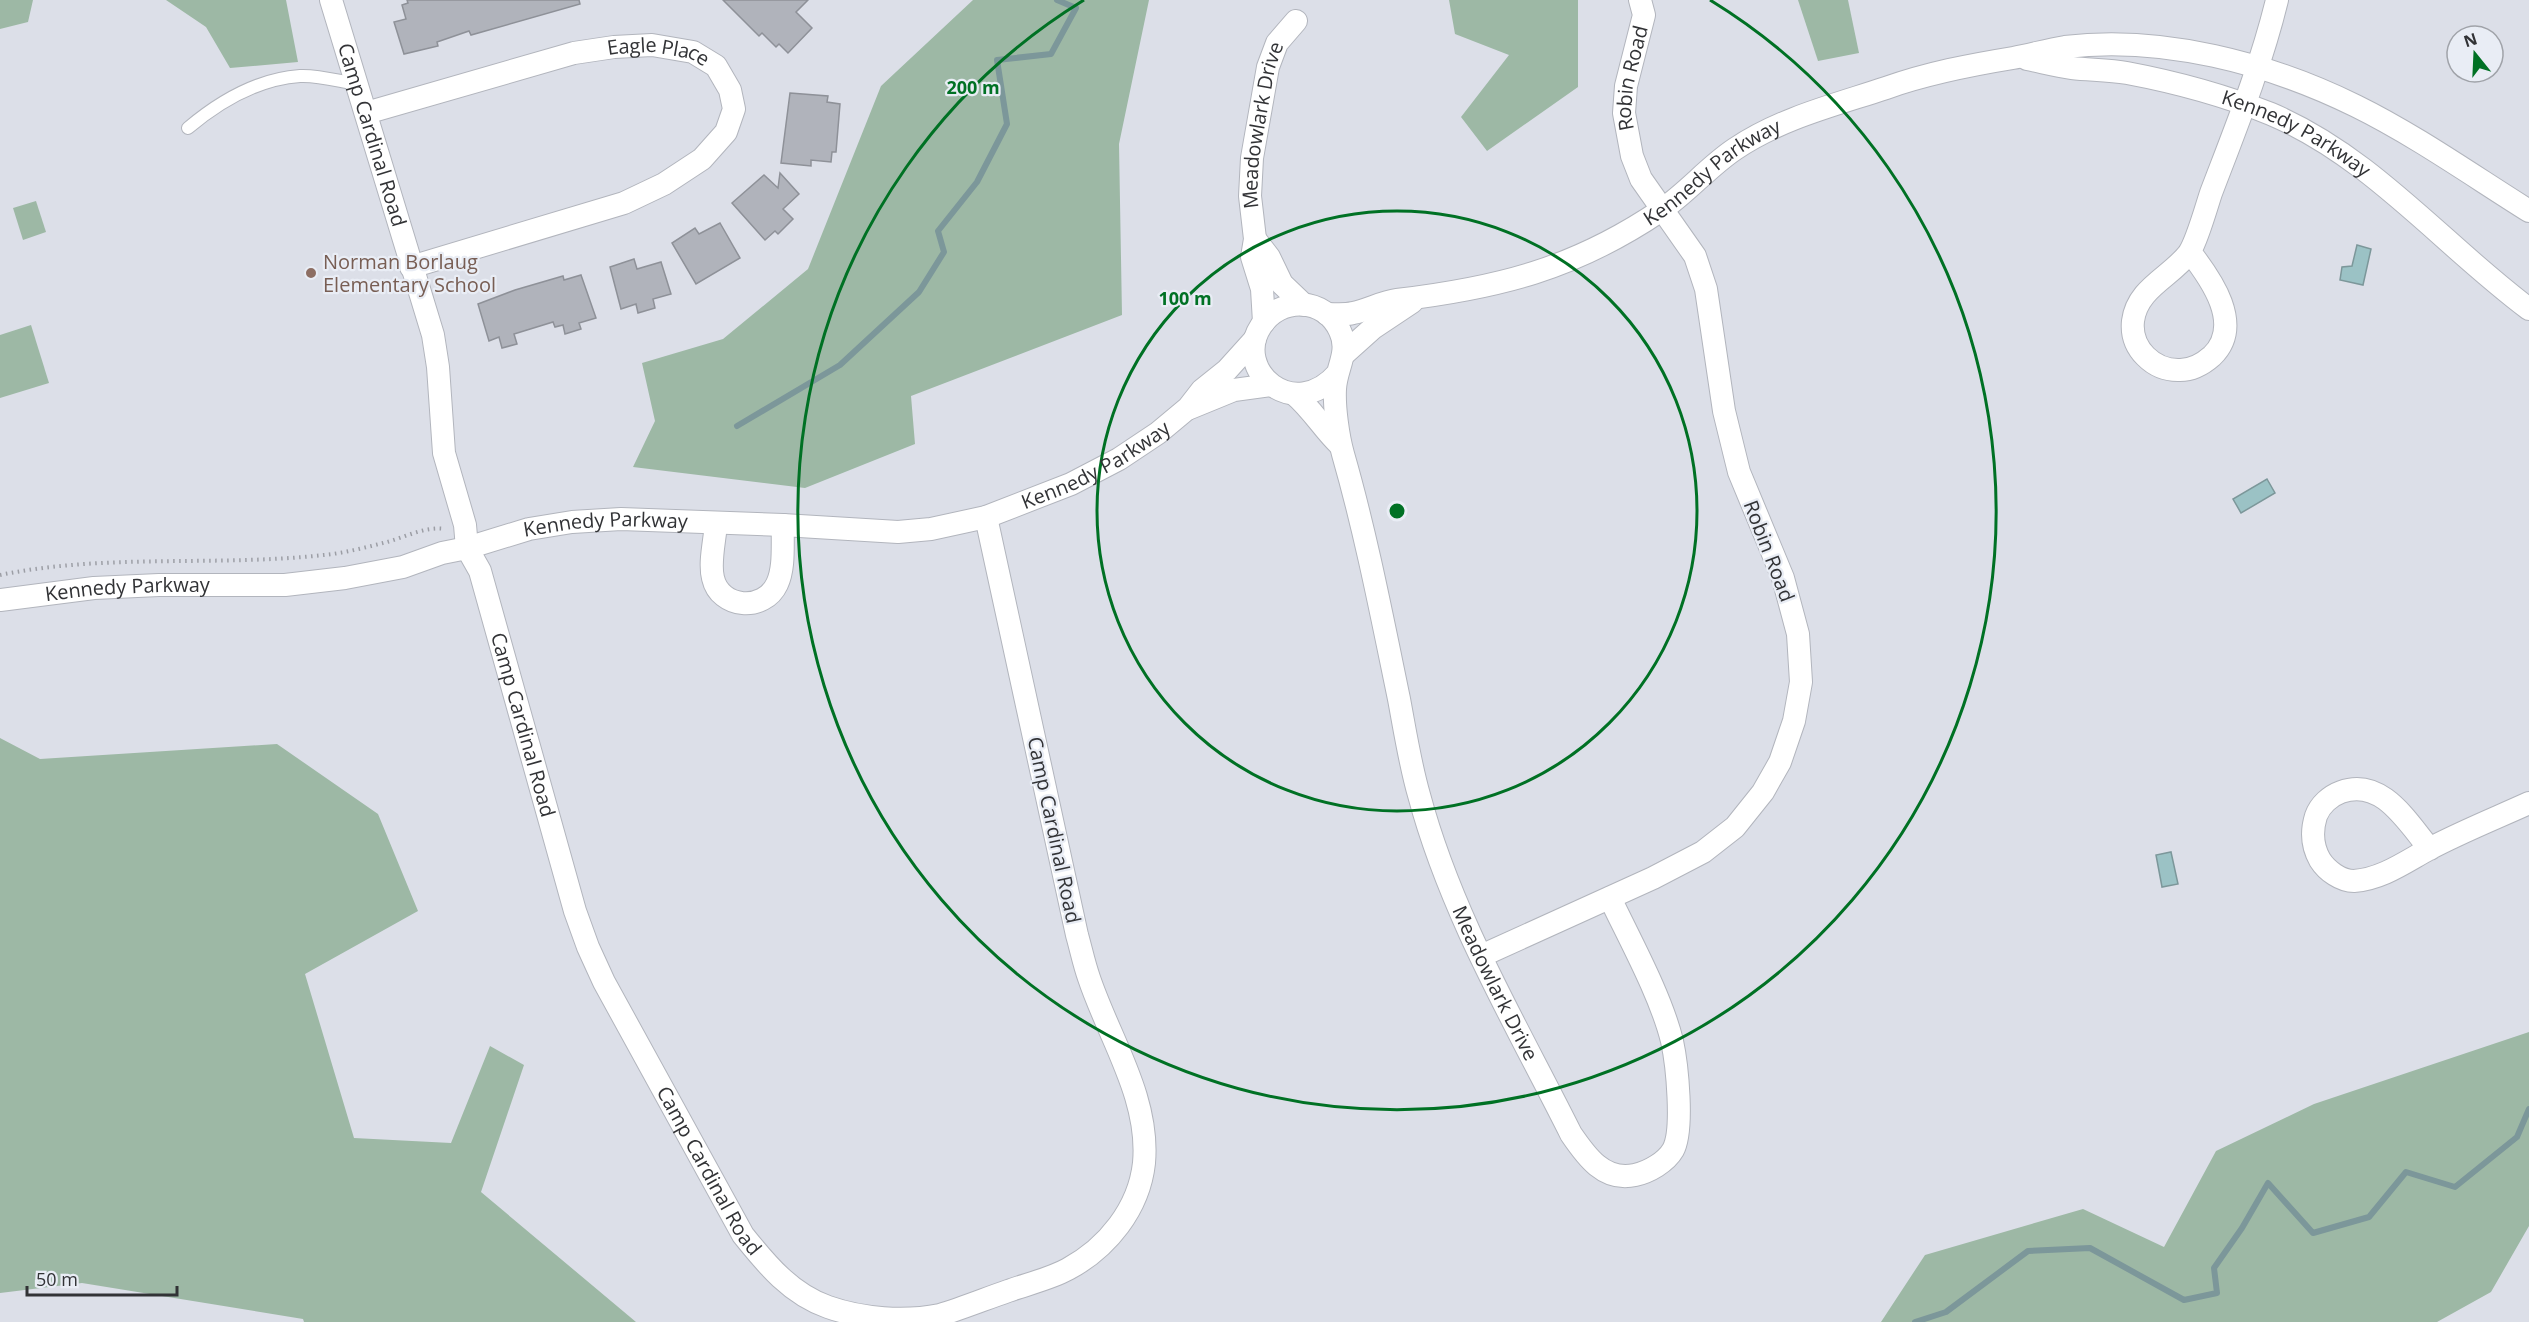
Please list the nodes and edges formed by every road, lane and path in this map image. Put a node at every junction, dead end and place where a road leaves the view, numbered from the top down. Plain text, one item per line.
1 (331, 0) edge
2 (1640, 0) edge
3 (2277, 0) edge
4 (1296, 21) dead end
5 (2017, 57) junction
6 (2256, 66) junction
7 (356, 84) junction
8 (2244, 105) junction
9 (366, 113) junction
10 (189, 128) dead end
11 (1663, 210) junction
12 (2529, 211) edge
13 (1255, 239) junction
14 (2190, 252) junction
15 (411, 267) junction
16 (1416, 300) junction
17 (1304, 305) junction
18 (2529, 309) edge
19 (1327, 314) junction
20 (1259, 330) junction
21 (1341, 363) junction
22 (1271, 385) junction
23 (1294, 394) junction
24 (1188, 408) junction
25 (1340, 445) junction
26 (986, 517) junction
27 (716, 523) junction
28 (465, 525) junction
29 (783, 525) junction
30 (467, 548) junction
31 (0, 575) edge
32 (0, 600) edge
33 (2529, 803) edge
34 (2430, 849) junction
35 (1610, 898) junction
36 (1481, 956) junction

1 - 7 street, Camp Cardinal Road
2 - 11 street, Robin Road
3 - 6 street
4 - 13 street, Meadowlark Drive
5 - 6 street, Kennedy Parkway
5 - 8 street, Kennedy Parkway
5 - 11 street, Kennedy Parkway
6 - 8 street
6 - 12 street, Kennedy Parkway
7 - 9 street, Camp Cardinal Road
7 - 10 lane
8 - 14 street
8 - 18 street, Kennedy Parkway
9 - 15 street, Camp Cardinal Road
9 - 15 street, Eagle Place
11 - 16 street, Kennedy Parkway
11 - 35 street, Robin Road
13 - 17 street, Meadowlark Drive
13 - 20 street, Meadowlark Drive
14 - 14 street
15 - 28 street, Camp Cardinal Road
16 - 19 street, Kennedy Parkway
16 - 21 street, Kennedy Parkway
17 - 19 street
17 - 20 street
19 - 21 street
20 - 22 street
20 - 24 street, Kennedy Parkway
21 - 23 street
21 - 25 street, Meadowlark Drive
22 - 23 street
22 - 24 street, Kennedy Parkway
23 - 25 street, Meadowlark Drive
24 - 26 street, Kennedy Parkway
25 - 36 street, Meadowlark Drive
26 - 29 street, Kennedy Parkway
26 - 30 street, Camp Cardinal Road
27 - 29 street, Kennedy Parkway
27 - 29 street
27 - 30 street, Kennedy Parkway
28 - 30 street, Camp Cardinal Road
28 - 31 path
30 - 32 street, Kennedy Parkway
33 - 34 street
34 - 34 street
35 - 36 street, Robin Road
35 - 36 street, Meadowlark Drive

